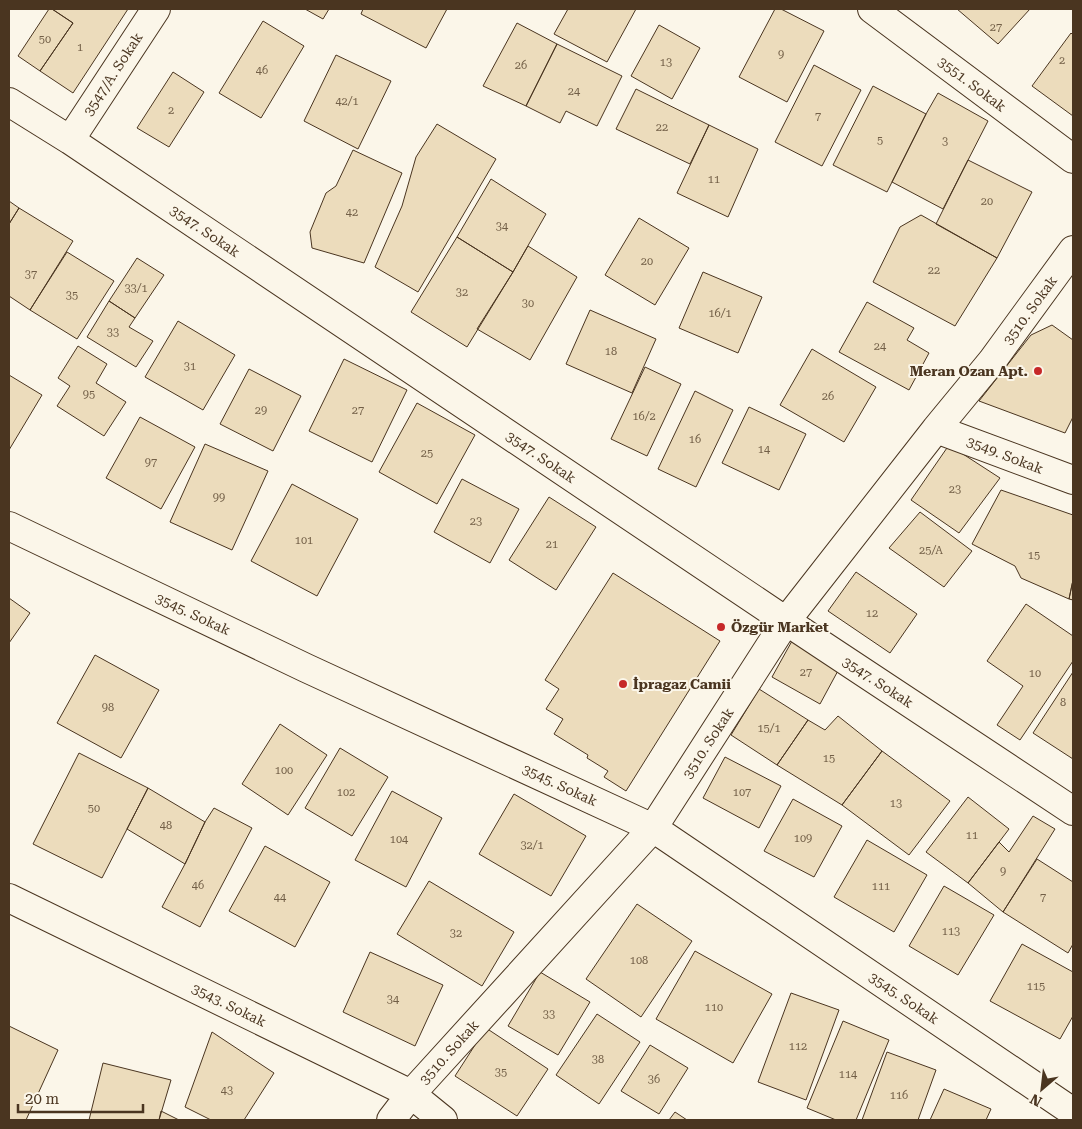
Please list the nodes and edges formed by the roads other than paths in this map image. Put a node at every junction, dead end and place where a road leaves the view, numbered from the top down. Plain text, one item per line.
1 (156, 9) edge
2 (872, 9) edge
3 (9, 102) edge
4 (70, 140) junction
5 (1073, 159) edge
6 (1073, 250) edge
7 (936, 428) junction
8 (1073, 480) edge
9 (9, 526) edge
10 (786, 621) junction
11 (1073, 811) edge
12 (653, 828) junction
13 (9, 898) edge
14 (411, 1094) junction
15 (1073, 1112) edge
16 (391, 1120) edge
17 (442, 1120) edge

1 - 4 street, 3547/A. Sokak
2 - 5 street, 3551. Sokak
3 - 4 street, 3547. Sokak
4 - 10 street, 3547. Sokak
6 - 7 street, 3510. Sokak
7 - 8 street, 3549. Sokak
7 - 10 street, 3510. Sokak
9 - 12 street, 3545. Sokak
10 - 11 street, 3547. Sokak
10 - 12 street, 3510. Sokak
12 - 14 street, 3510. Sokak
12 - 15 street, 3545. Sokak
13 - 14 street, 3543. Sokak
14 - 16 street, 3510. Sokak
14 - 17 street, 3543. Sokak

